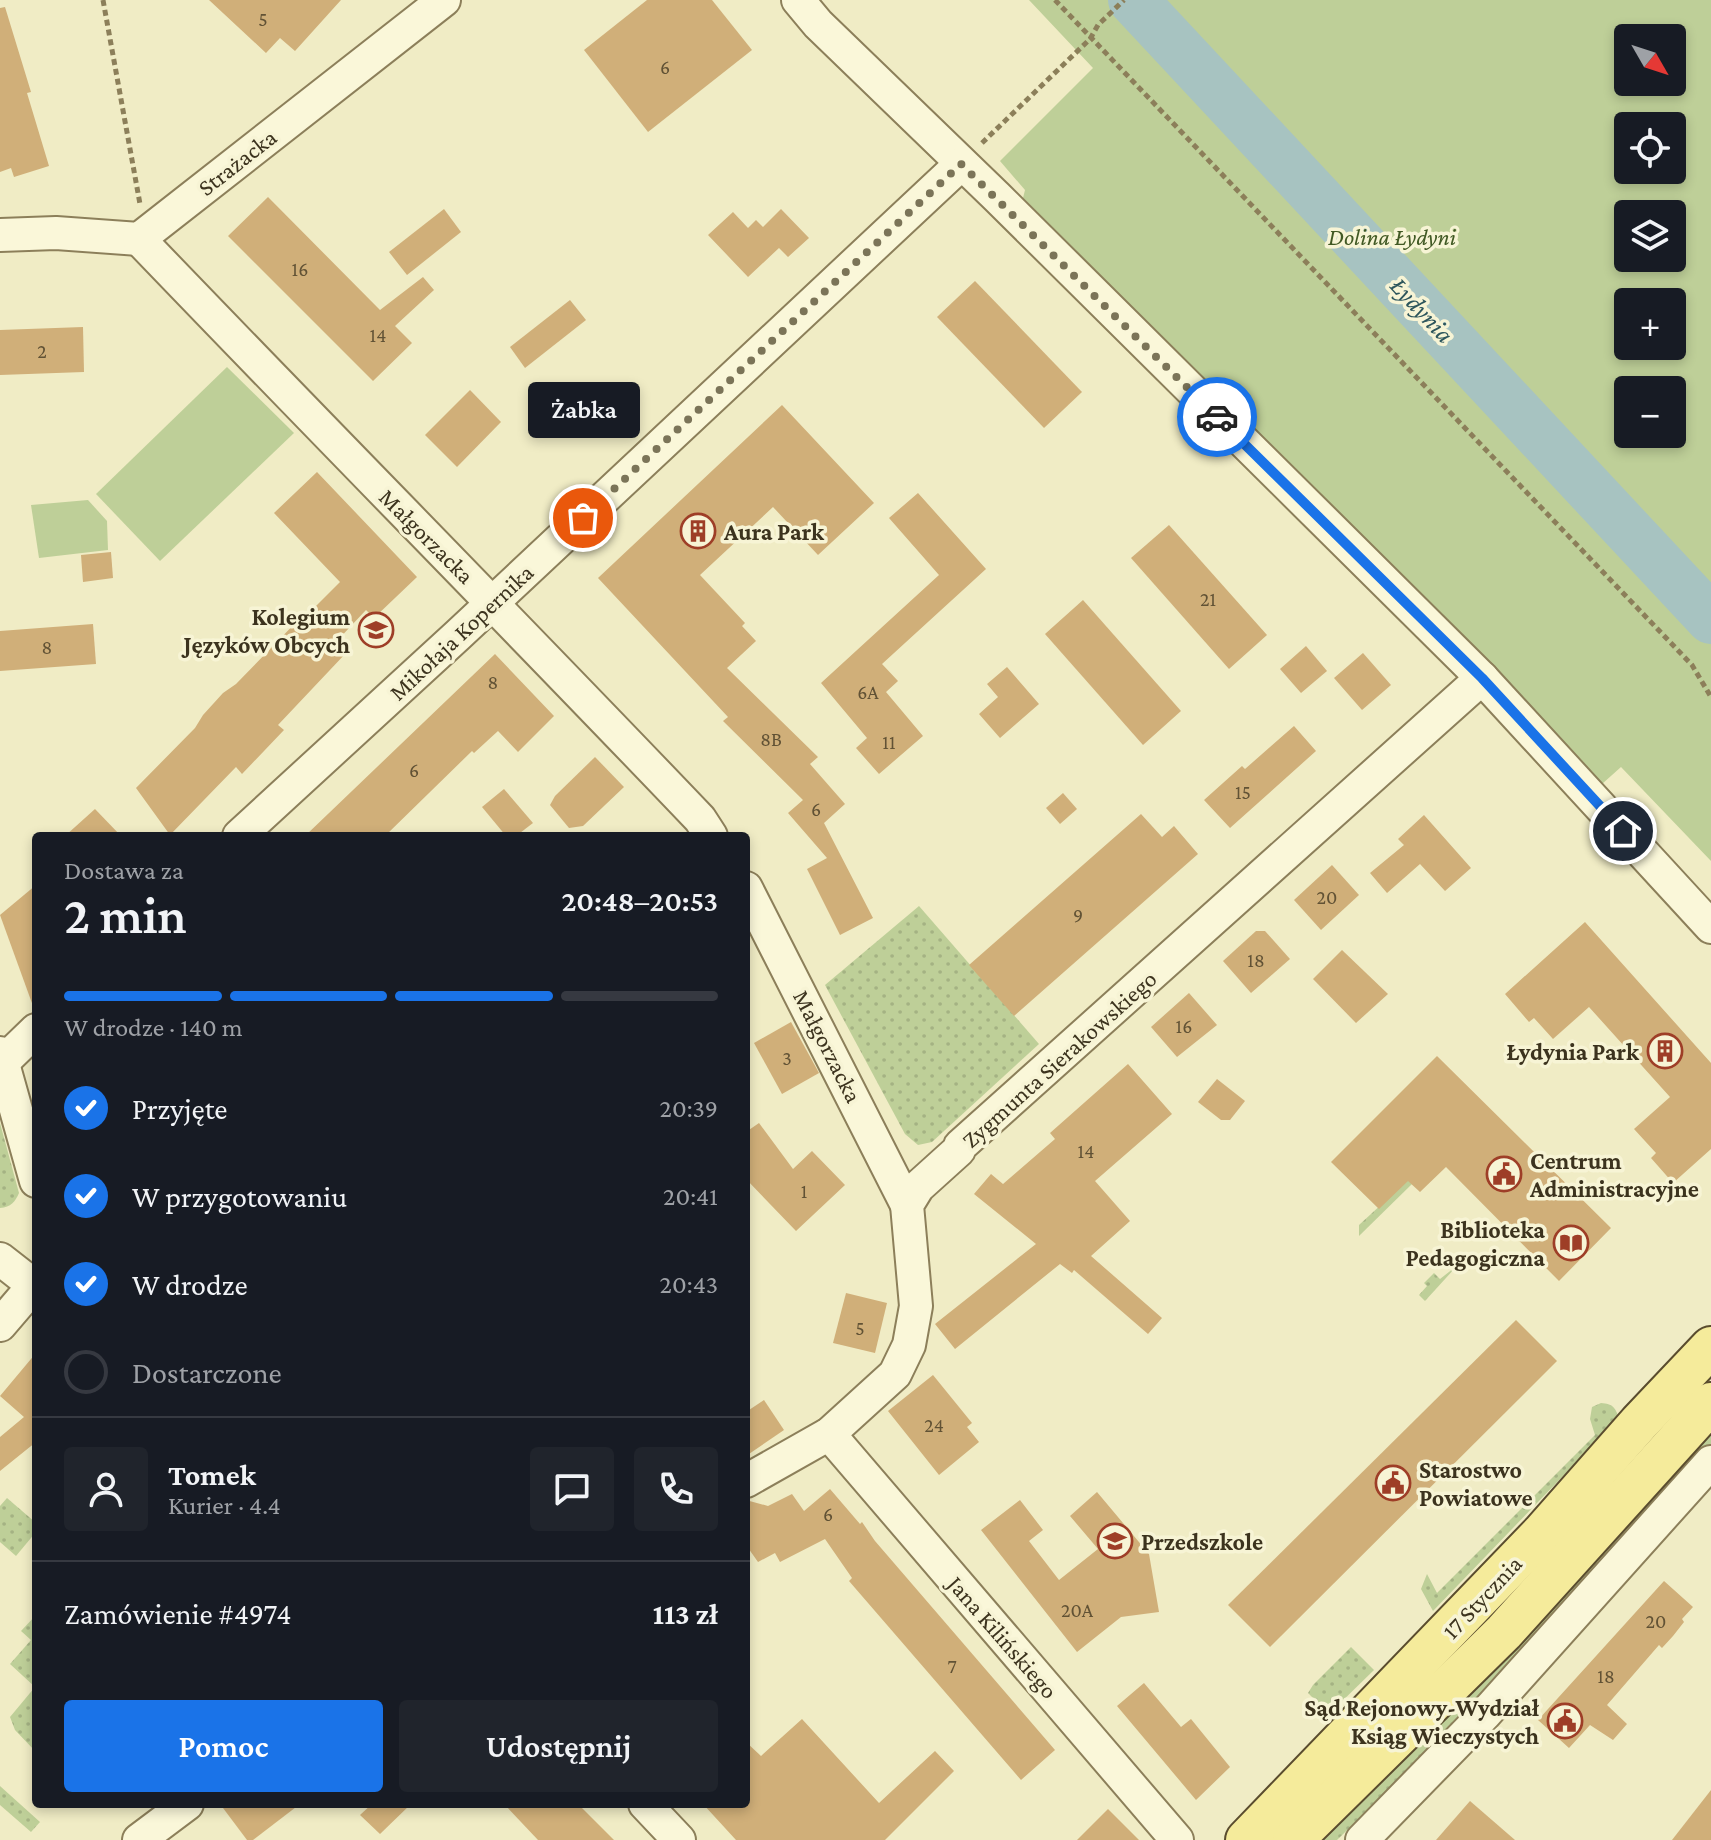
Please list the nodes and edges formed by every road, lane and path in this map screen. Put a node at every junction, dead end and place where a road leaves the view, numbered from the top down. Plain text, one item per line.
1 (103, 0) edge
2 (444, 0) edge
3 (798, 0) edge
4 (1055, 0) edge
5 (1124, 0) edge
6 (1090, 39) junction
7 (961, 164) junction
8 (0, 235) edge
9 (139, 239) junction
10 (493, 602) junction
11 (1482, 678) junction
12 (1711, 697) edge
13 (243, 832) edge
14 (708, 832) edge
15 (750, 896) edge
16 (1711, 927) edge
17 (32, 1033) edge
18 (1, 1058) edge
19 (32, 1167) edge
20 (907, 1205) junction
21 (0, 1259) edge
22 (32, 1282) edge
23 (32, 1289) edge
24 (0, 1325) edge
25 (1711, 1347) edge
26 (1711, 1403) edge
27 (829, 1434) junction
28 (1711, 1462) edge
29 (750, 1479) edge
30 (182, 1808) edge
31 (649, 1808) edge
32 (139, 1840) edge
33 (679, 1840) edge
34 (1177, 1840) edge
35 (1246, 1840) edge
36 (1293, 1840) edge
37 (1362, 1840) edge

1 - 9 path
2 - 9 street, Strażacka
3 - 7 street
4 - 6 path
5 - 6 path
6 - 7 path
6 - 12 path
7 - 10 street, Mikołaja Kopernika
7 - 11 street
8 - 9 street
9 - 10 street, Małgorzacka
10 - 13 street, Mikołaja Kopernika
10 - 14 street, Małgorzacka
11 - 16 street
11 - 20 street, Zygmunta Sierakowskiego
15 - 20 street, Małgorzacka
17 - 18 street
18 - 19 street
20 - 27 street
21 - 22 street
23 - 24 street
25 - 35 main road, 17 Stycznia
26 - 36 main road, 17 Stycznia
27 - 29 street
27 - 34 street, Jana Kilińskiego
28 - 37 street
30 - 32 street
31 - 33 street

